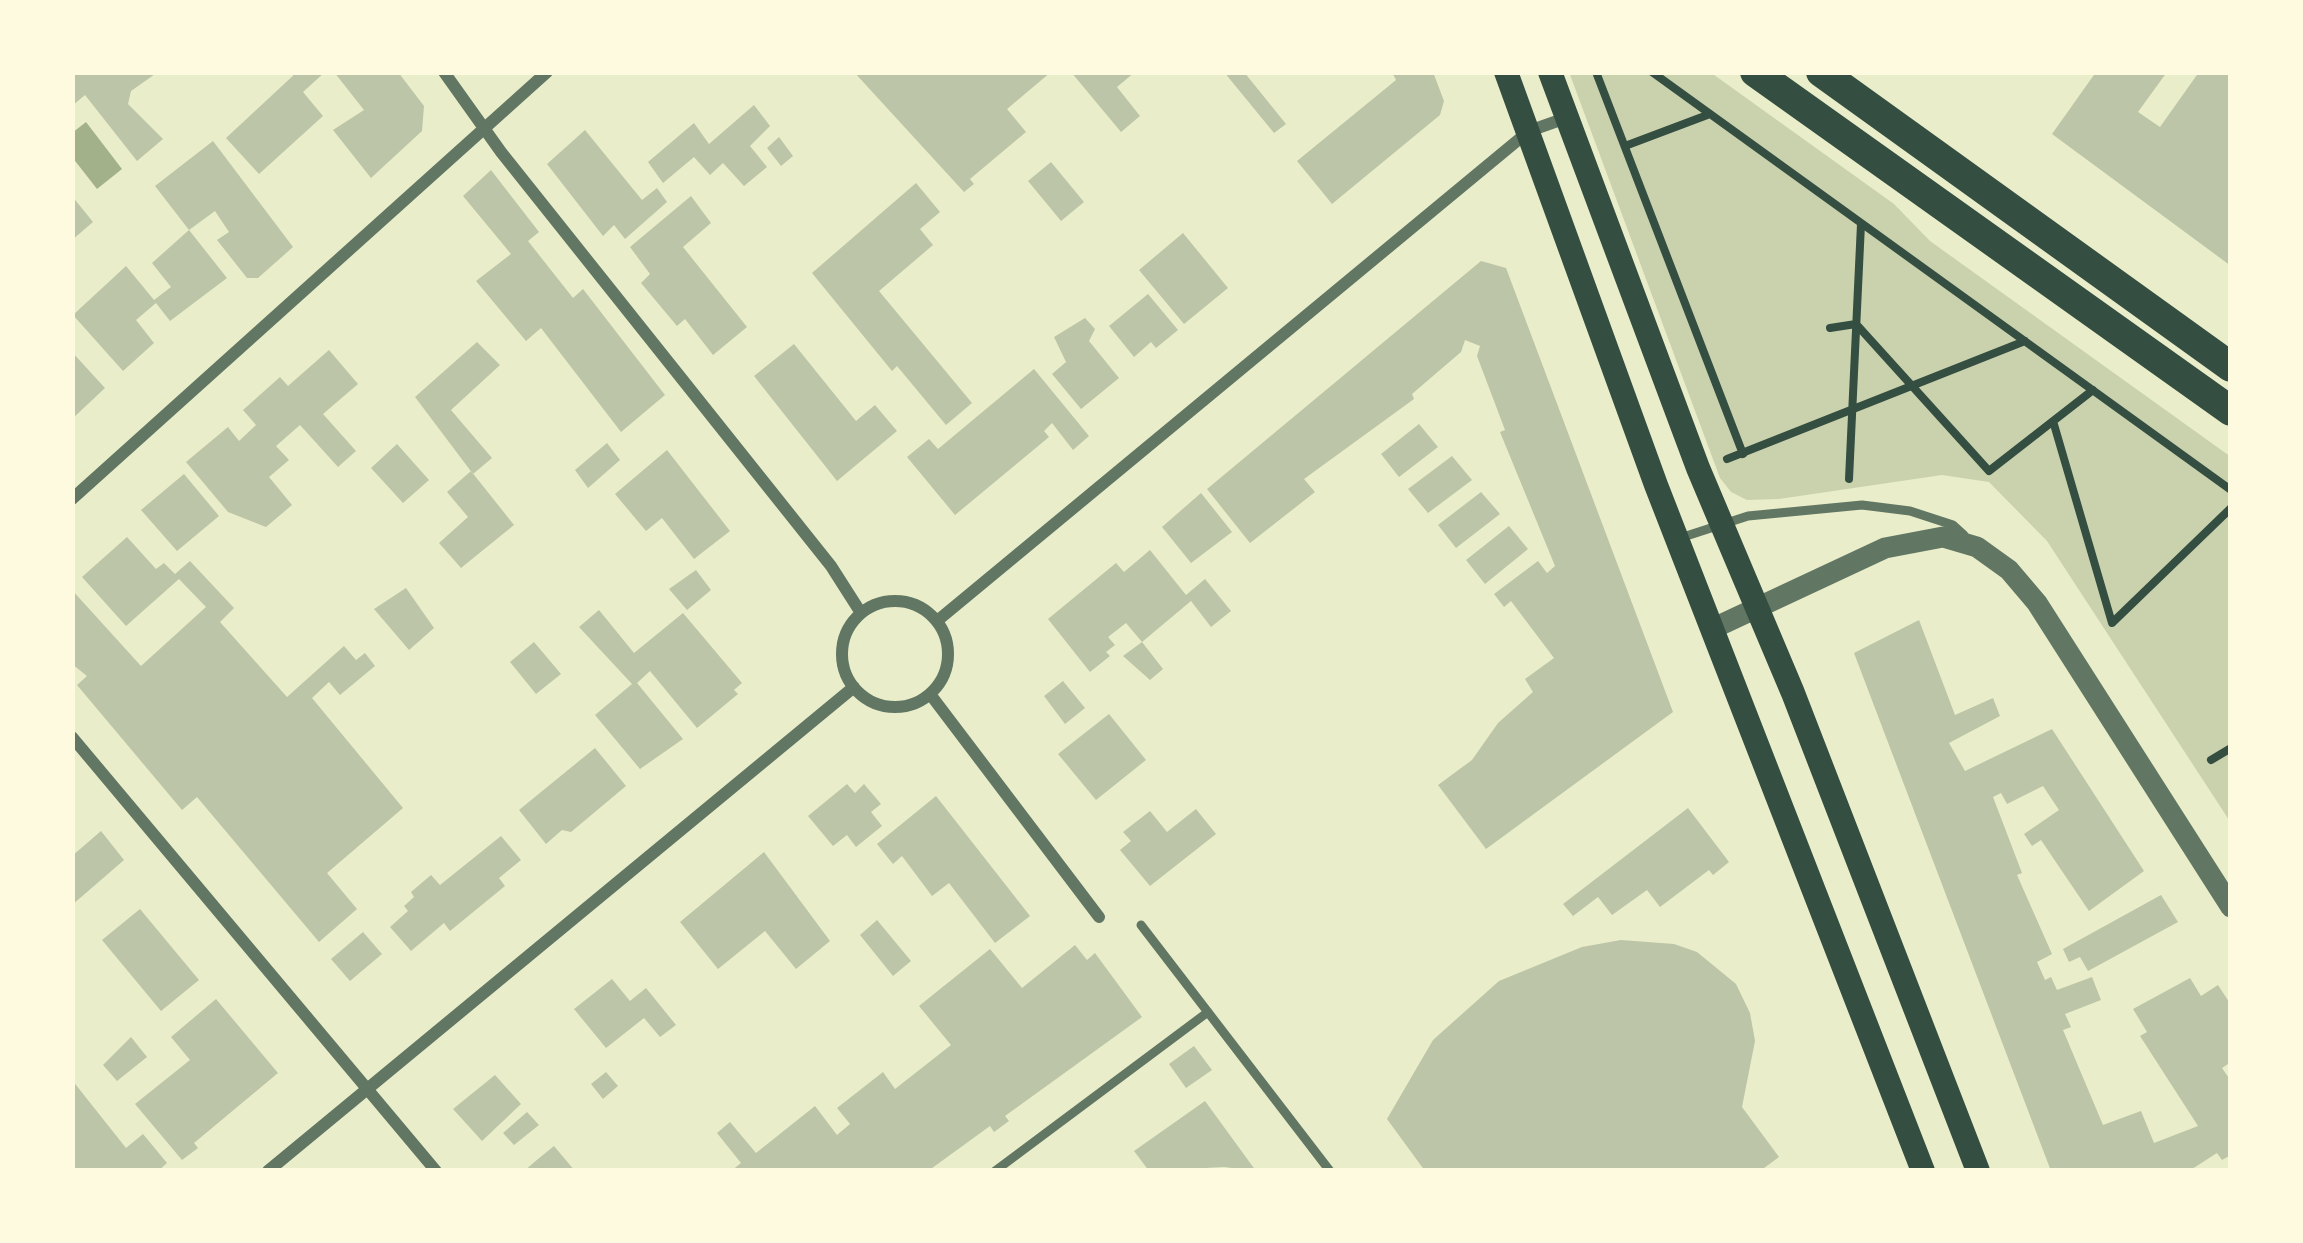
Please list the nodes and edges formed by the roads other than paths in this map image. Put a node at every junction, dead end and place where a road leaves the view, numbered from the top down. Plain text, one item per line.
1 (444, 72) edge
2 (547, 72) edge
3 (1506, 72) edge
4 (1550, 72) edge
5 (1755, 72) edge
6 (1821, 72) edge
7 (1566, 118) junction
8 (485, 127) junction
9 (1529, 131) junction
10 (2231, 367) edge
11 (2231, 411) edge
12 (72, 499) edge
13 (1720, 522) junction
14 (1679, 538) junction
15 (1977, 547) junction
16 (1758, 607) junction
17 (861, 613) junction
18 (937, 621) junction
19 (1716, 628) junction
20 (854, 687) junction
21 (931, 694) junction
22 (72, 737) edge
23 (2231, 907) edge
24 (1099, 917) dead end
25 (1142, 925) dead end
26 (1208, 1012) junction
27 (368, 1090) junction
28 (268, 1171) edge
29 (436, 1171) edge
30 (995, 1171) edge
31 (1330, 1171) edge
32 (1923, 1171) edge
33 (1978, 1171) edge

1 - 8 street
2 - 8 street
3 - 9 main road
4 - 7 main road
5 - 11 main road
6 - 10 main road
7 - 9 street
7 - 13 main road
8 - 12 street
8 - 17 street
9 - 14 main road
9 - 18 street
13 - 14 lane
13 - 15 lane
13 - 16 main road
14 - 19 main road
15 - 16 street
15 - 23 street
16 - 19 street
16 - 33 main road
17 - 18 street
17 - 20 street
18 - 21 street
19 - 32 main road
20 - 21 street
20 - 27 street
21 - 24 street
22 - 27 street
25 - 26 lane
26 - 30 lane
26 - 31 lane
27 - 28 street
27 - 29 street

